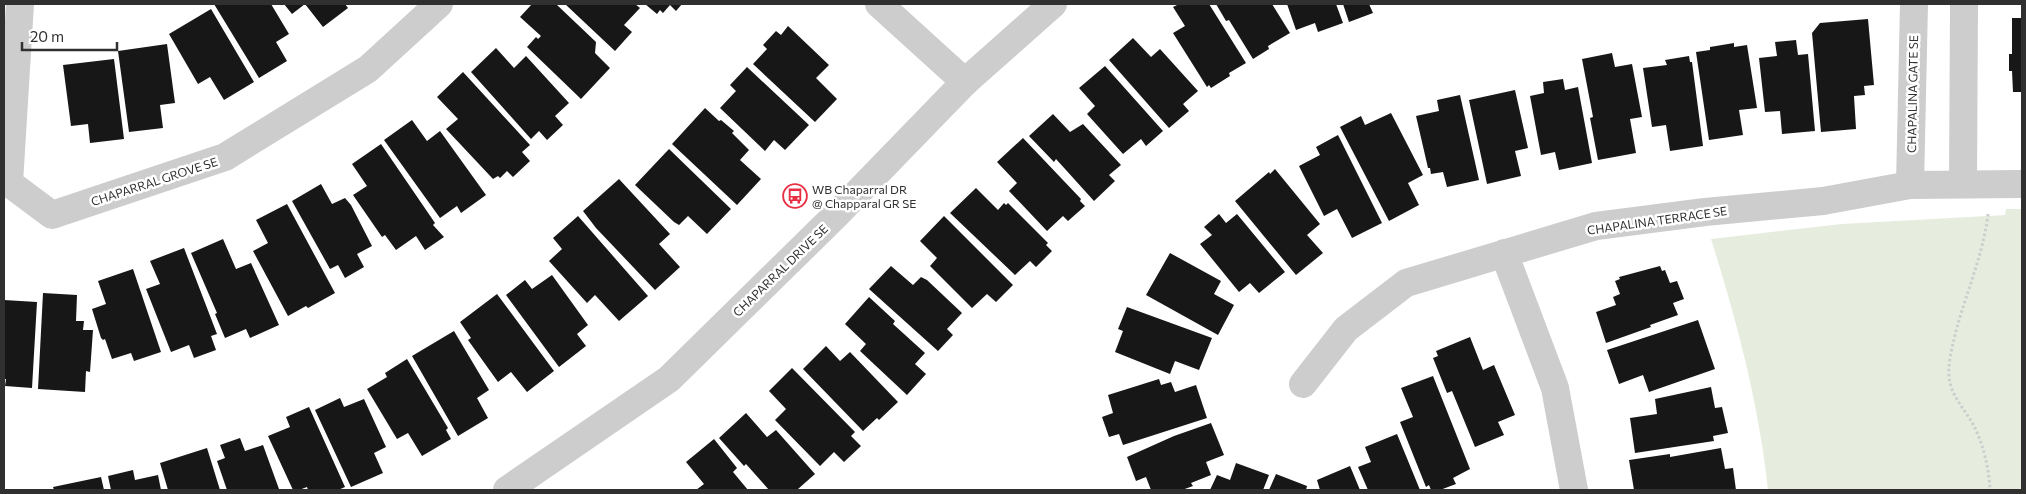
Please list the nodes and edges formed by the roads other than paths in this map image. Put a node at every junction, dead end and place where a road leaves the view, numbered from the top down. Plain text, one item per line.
1 (20, 4) edge
2 (439, 4) edge
3 (879, 4) edge
4 (1053, 4) edge
5 (1914, 4) edge
6 (1964, 4) edge
7 (965, 82) junction
8 (1910, 184) junction
9 (1963, 184) junction
10 (2022, 184) edge
11 (1504, 252) junction
12 (1303, 384) dead end
13 (507, 490) edge
14 (1574, 490) edge

1 - 2 street, CHAPARRAL GROVE SE
3 - 7 street
4 - 7 street, CHAPARRAL DRIVE SE
5 - 8 street, CHAPALINA GATE SE
6 - 9 street
7 - 13 street, CHAPARRAL DRIVE SE
8 - 9 street, CHAPALINA TERRACE SE
8 - 11 street, CHAPALINA TERRACE SE
9 - 10 street, CHAPALINA TERRACE SE
11 - 12 street, CHAPALINA TERRACE SE
11 - 14 street

